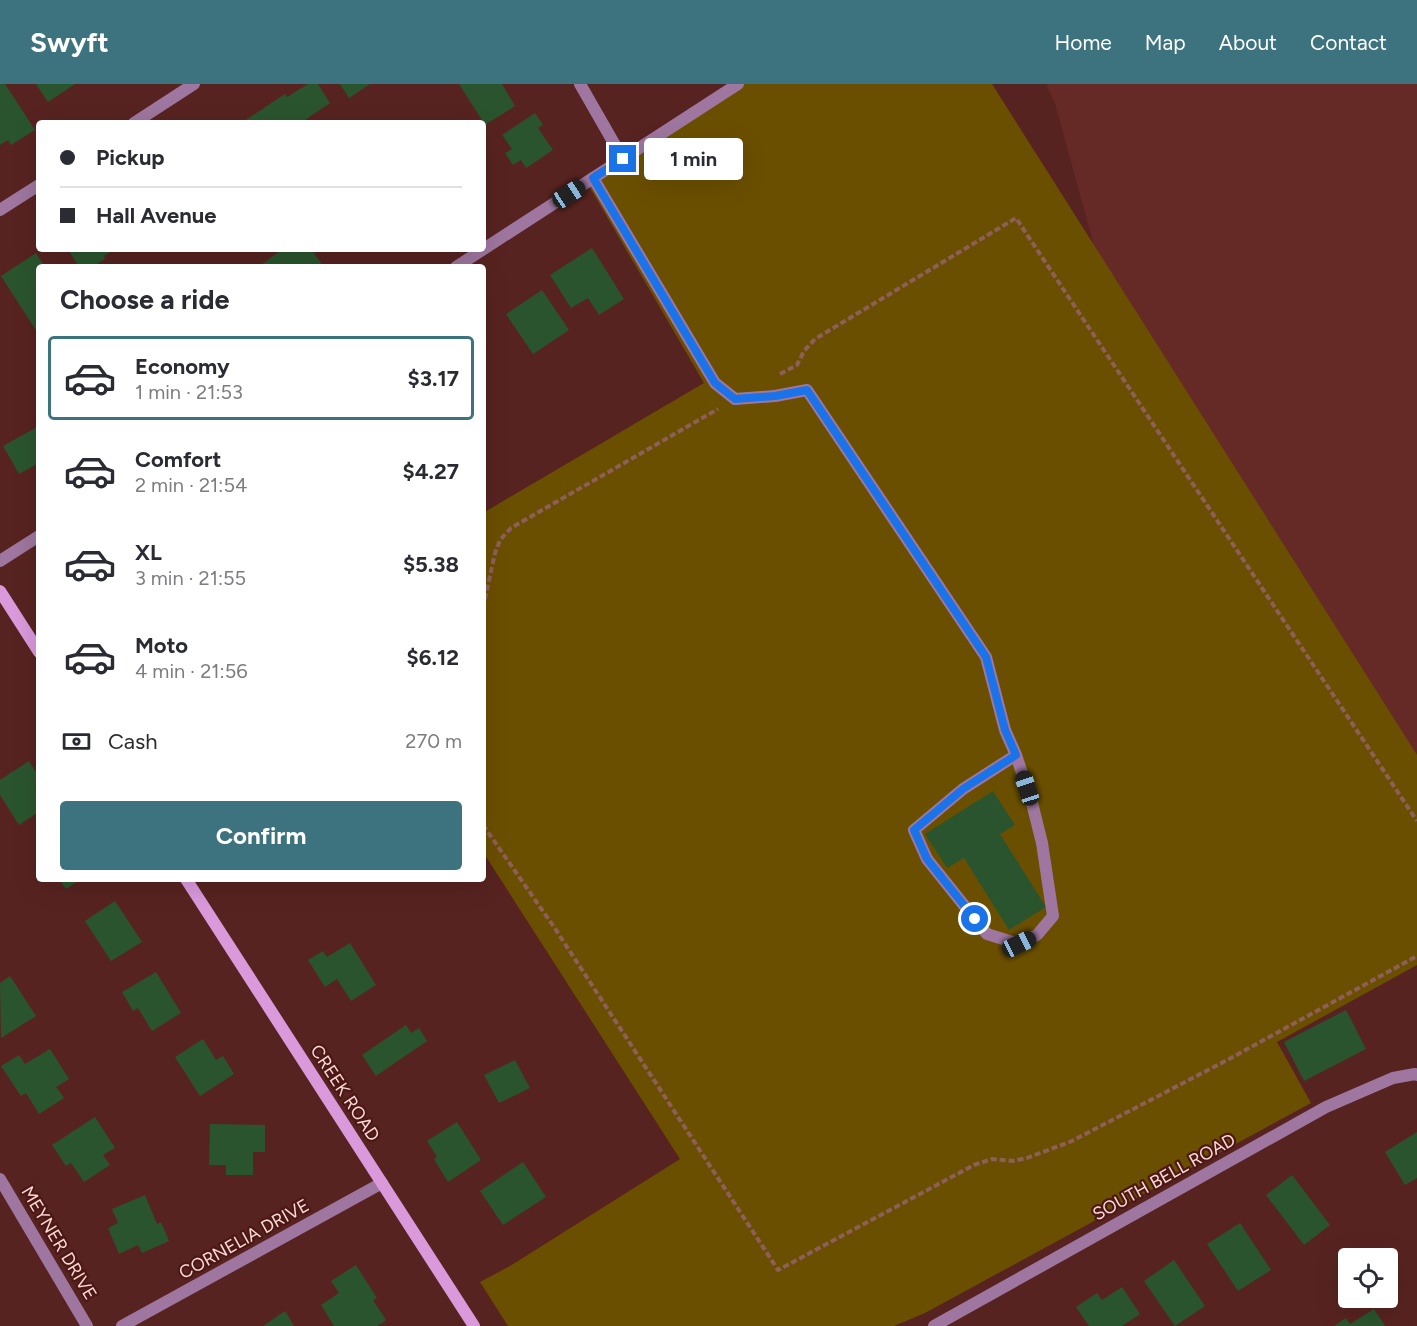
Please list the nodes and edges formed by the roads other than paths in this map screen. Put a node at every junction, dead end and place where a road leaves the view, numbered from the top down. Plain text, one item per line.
1 (194, 84) edge
2 (580, 84) edge
3 (738, 84) edge
4 (139, 120) edge
5 (623, 159) junction
6 (593, 178) junction
7 (36, 187) edge
8 (0, 210) edge
9 (486, 248) edge
10 (479, 252) edge
11 (461, 264) edge
12 (36, 538) edge
13 (0, 561) edge
14 (0, 591) edge
15 (36, 647) edge
16 (1016, 755) junction
17 (188, 882) edge
18 (1417, 1075) edge
19 (0, 1179) edge
20 (382, 1183) junction
21 (87, 1326) edge
22 (122, 1326) edge
23 (474, 1326) edge
24 (934, 1326) edge

1 - 4 street
2 - 5 street
3 - 5 street
5 - 6 street
6 - 9 street
6 - 16 street
7 - 8 street
10 - 11 street
12 - 13 street
14 - 15 main road
16 - 16 street
17 - 20 main road, CREEK ROAD
18 - 24 street, SOUTH BELL ROAD
19 - 21 street, MEYNER DRIVE
20 - 22 street, CORNELIA DRIVE
20 - 23 main road, CREEK ROAD

